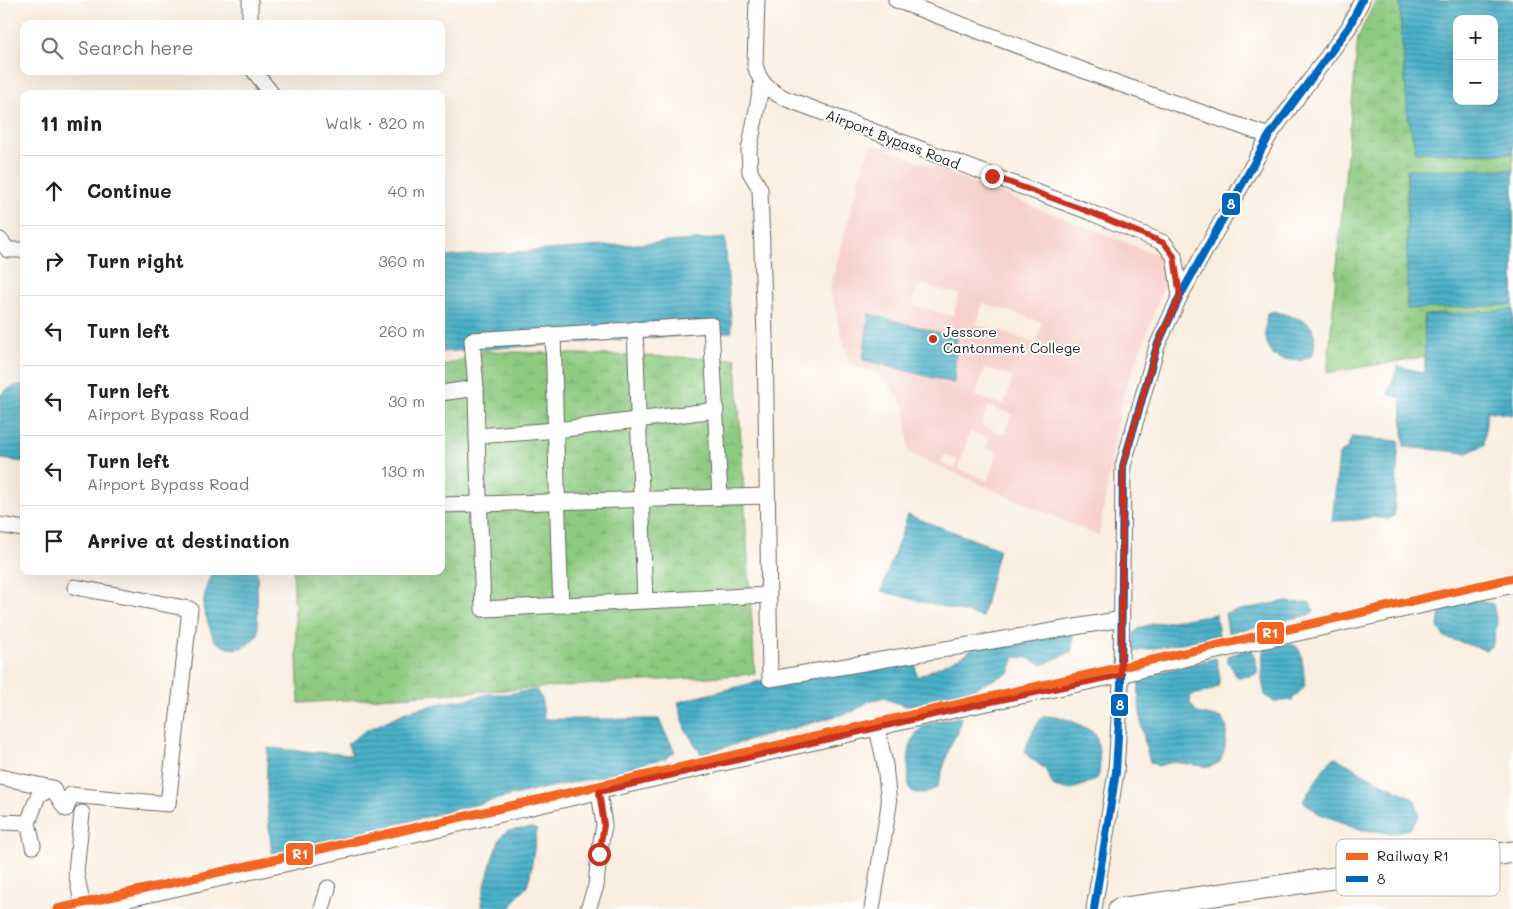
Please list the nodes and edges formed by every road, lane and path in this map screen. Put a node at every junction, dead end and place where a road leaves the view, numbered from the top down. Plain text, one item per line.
1 (250, 0) edge
2 (757, 0) edge
3 (896, 0) edge
4 (1362, 0) edge
5 (250, 20) edge
6 (257, 75) edge
7 (762, 82) junction
8 (269, 90) edge
9 (1269, 136) junction
10 (0, 240) edge
11 (20, 250) edge
12 (1180, 296) junction
13 (635, 330) junction
14 (553, 335) junction
15 (476, 388) junction
16 (445, 392) edge
17 (716, 410) junction
18 (638, 420) junction
19 (556, 430) junction
20 (477, 436) junction
21 (767, 496) junction
22 (720, 497) junction
23 (641, 499) junction
24 (556, 502) junction
25 (445, 504) edge
26 (478, 504) junction
27 (0, 525) edge
28 (20, 528) edge
29 (1513, 585) edge
30 (75, 587) dead end
31 (768, 595) junction
32 (645, 601) junction
33 (560, 605) junction
34 (1122, 620) junction
35 (1121, 675) junction
36 (877, 728) junction
37 (0, 777) edge
38 (52, 788) junction
39 (599, 792) junction
40 (82, 813) dead end
41 (0, 822) edge
42 (28, 823) junction
43 (33, 846) dead end
44 (1513, 852) edge
45 (1500, 854) edge
46 (1336, 878) edge
47 (328, 888) dead end
48 (83, 906) edge
49 (322, 909) edge
50 (588, 909) edge
51 (872, 909) edge
52 (1094, 909) edge
53 (1119, 909) edge

1 - 5 street
2 - 7 street
3 - 9 street
4 - 9 street
6 - 8 street
7 - 12 street, Airport Bypass Road
7 - 21 street
9 - 12 street
10 - 11 street
12 - 34 street
13 - 14 street
13 - 17 street
13 - 18 street
14 - 15 street
14 - 19 street
15 - 16 street
15 - 20 street
17 - 18 street
17 - 22 street
18 - 19 street
18 - 23 street
19 - 20 street
19 - 24 street
20 - 26 street
21 - 22 street
21 - 31 street
22 - 23 street
23 - 24 street
23 - 32 street
24 - 26 street
24 - 33 street
25 - 26 street
26 - 33 street
27 - 28 street
29 - 35 street
30 - 38 street
31 - 32 street
31 - 34 street
32 - 33 street
34 - 35 street
35 - 36 street
35 - 52 street
36 - 39 street
36 - 51 street
37 - 38 street
38 - 42 street
39 - 48 street
39 - 50 street
40 - 48 street
41 - 42 street
42 - 43 street
44 - 45 highway
46 - 53 highway
47 - 49 street

